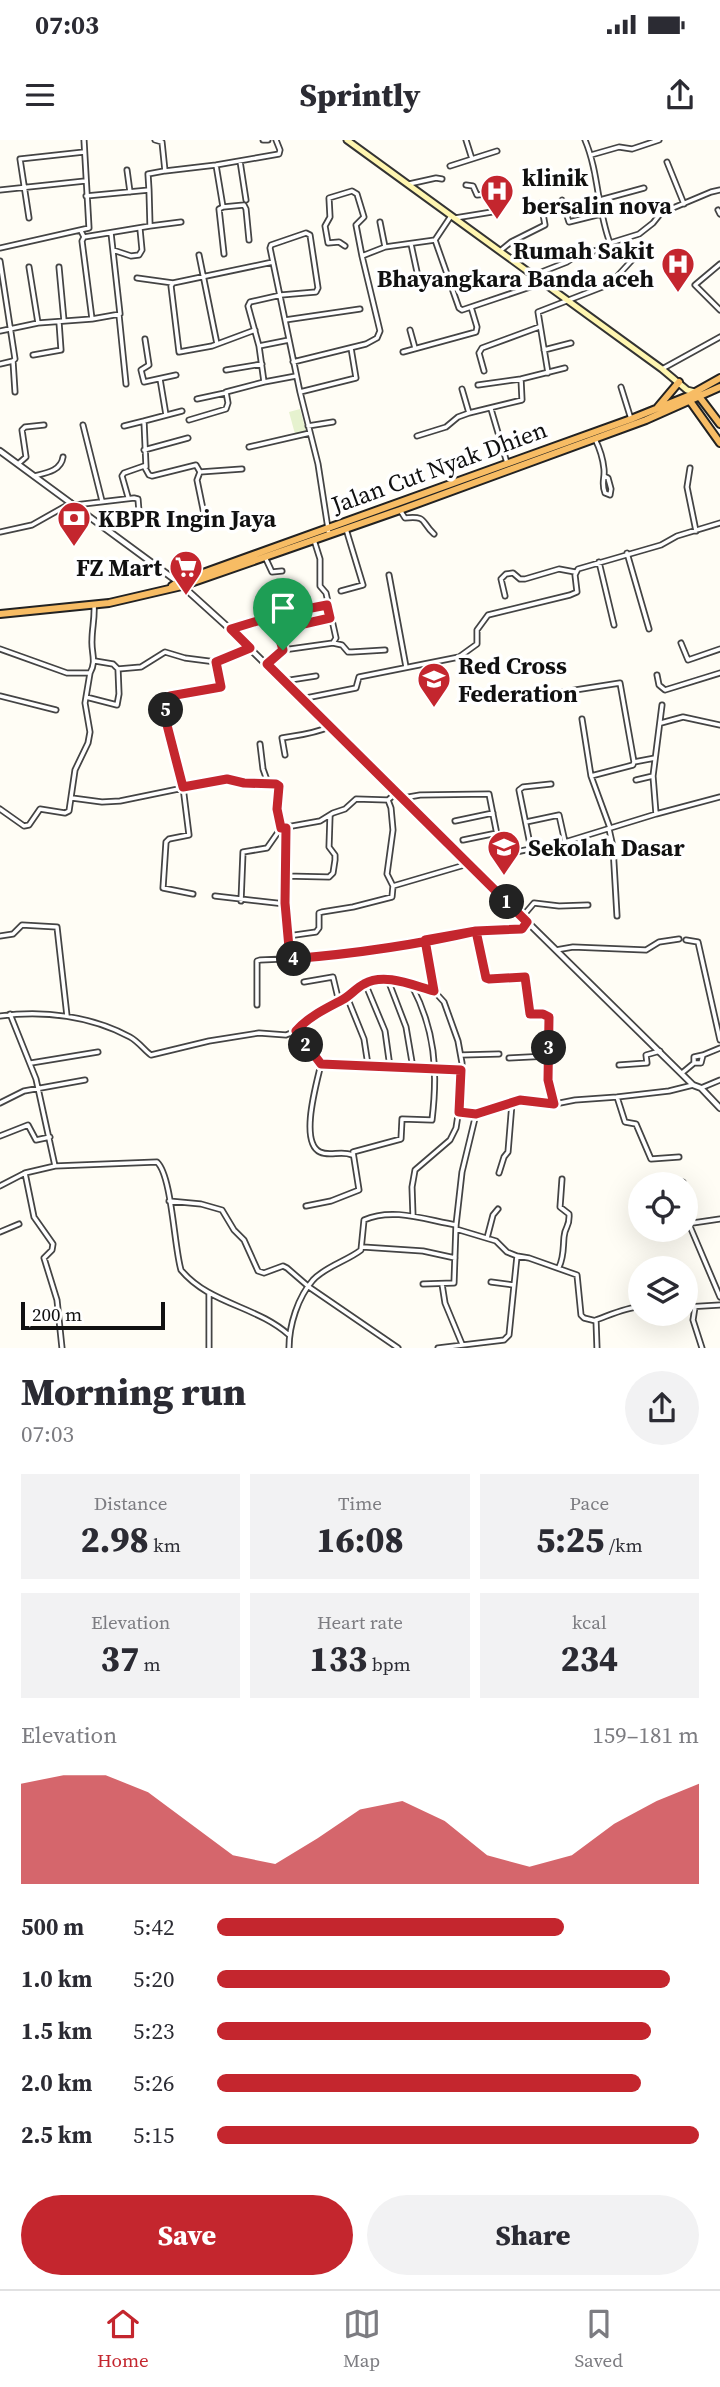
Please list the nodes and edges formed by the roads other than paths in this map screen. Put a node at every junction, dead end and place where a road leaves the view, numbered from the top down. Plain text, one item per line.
1 (84, 140) edge
2 (155, 140) edge
3 (276, 140) edge
4 (347, 140) edge
5 (466, 140) edge
6 (585, 140) edge
7 (659, 140) edge
8 (497, 151) dead end
9 (84, 152) junction
10 (591, 155) junction
11 (472, 159) junction
12 (240, 161) junction
13 (667, 162) dead end
14 (216, 165) junction
15 (450, 166) dead end
16 (127, 170) dead end
17 (165, 171) junction
18 (442, 179) dead end
19 (86, 181) junction
20 (409, 184) junction
21 (466, 185) dead end
22 (23, 188) junction
23 (644, 188) dead end
24 (0, 190) edge
25 (149, 190) junction
26 (720, 190) edge
27 (130, 192) junction
28 (86, 196) junction
29 (600, 200) junction
30 (246, 201) dead end
31 (562, 201) dead end
32 (541, 204) dead end
33 (684, 204) junction
34 (223, 207) junction
35 (601, 214) junction
36 (453, 217) junction
37 (29, 218) dead end
38 (181, 222) dead end
39 (380, 222) dead end
40 (150, 226) junction
41 (140, 229) junction
42 (80, 231) junction
43 (111, 233) junction
44 (85, 237) junction
45 (249, 240) dead end
46 (435, 240) junction
47 (610, 243) junction
48 (411, 244) junction
49 (345, 246) dead end
50 (385, 247) junction
51 (0, 248) edge
52 (112, 250) junction
53 (499, 251) junction
54 (224, 254) dead end
55 (199, 256) dead end
56 (362, 256) junction
57 (634, 258) dead end
58 (0, 261) edge
59 (273, 262) junction
60 (720, 264) edge
61 (29, 267) dead end
62 (59, 267) dead end
63 (417, 272) dead end
64 (204, 276) junction
65 (532, 276) junction
66 (137, 278) dead end
67 (173, 282) junction
68 (542, 283) junction
69 (281, 295) junction
70 (566, 300) junction
71 (471, 307) junction
72 (719, 308) edge
73 (360, 309) dead end
74 (118, 315) junction
75 (92, 319) junction
76 (285, 320) junction
77 (62, 321) junction
78 (38, 323) junction
79 (538, 327) junction
80 (10, 330) junction
81 (254, 330) junction
82 (410, 330) dead end
83 (0, 331) edge
84 (720, 337) edge
85 (145, 339) dead end
86 (289, 340) junction
87 (571, 343) dead end
88 (217, 344) junction
89 (259, 346) junction
90 (351, 347) junction
91 (415, 348) junction
92 (544, 350) junction
93 (402, 352) dead end
94 (33, 355) dead end
95 (13, 361) junction
96 (293, 362) junction
97 (0, 363) edge
98 (262, 364) junction
99 (565, 369) dead end
100 (663, 369) junction
101 (226, 370) dead end
102 (484, 370) dead end
103 (548, 373) junction
104 (176, 376) dead end
105 (296, 376) junction
106 (720, 378) edge
107 (160, 379) junction
108 (521, 379) junction
109 (264, 382) junction
110 (678, 382) junction
111 (126, 384) dead end
112 (478, 385) dead end
113 (621, 387) dead end
114 (720, 387) edge
115 (463, 389) dead end
116 (15, 392) dead end
117 (300, 392) junction
118 (225, 393) junction
119 (697, 395) junction
120 (688, 396) junction
121 (197, 399) dead end
122 (491, 409) junction
123 (656, 409) junction
124 (182, 411) dead end
125 (469, 413) junction
126 (166, 415) junction
127 (631, 419) junction
128 (144, 421) junction
129 (189, 421) dead end
130 (333, 422) dead end
131 (720, 424) edge
132 (44, 425) dead end
133 (83, 425) dead end
134 (124, 426) dead end
135 (308, 426) junction
136 (310, 433) junction
137 (416, 436) dead end
138 (188, 438) dead end
139 (595, 439) junction
140 (720, 443) edge
141 (249, 447) dead end
142 (144, 450) junction
143 (0, 451) edge
144 (63, 457) dead end
145 (18, 464) junction
146 (507, 464) junction
147 (146, 467) junction
148 (690, 468) dead end
149 (242, 469) dead end
150 (200, 471) junction
151 (604, 475) junction
152 (34, 476) junction
153 (128, 497) junction
154 (102, 502) junction
155 (74, 504) junction
156 (401, 510) junction
157 (204, 514) dead end
158 (720, 523) edge
159 (140, 524) dead end
160 (346, 529) junction
161 (328, 531) junction
162 (696, 531) junction
163 (0, 532) edge
164 (434, 534) dead end
165 (314, 540) junction
166 (627, 553) junction
167 (265, 557) junction
168 (599, 562) junction
169 (282, 571) dead end
170 (575, 572) junction
171 (389, 575) dead end
172 (180, 584) junction
173 (341, 591) dead end
174 (505, 596) dead end
175 (327, 605) junction
176 (94, 606) junction
177 (0, 614) edge
178 (330, 618) junction
179 (614, 625) dead end
180 (231, 629) junction
181 (649, 629) dead end
182 (333, 643) junction
183 (681, 643) dead end
184 (250, 648) junction
185 (0, 649) edge
186 (720, 649) edge
187 (283, 650) junction
188 (386, 650) dead end
189 (95, 661) junction
190 (216, 662) junction
191 (267, 664) junction
192 (407, 667) junction
193 (118, 669) junction
194 (90, 673) junction
195 (720, 673) edge
196 (657, 675) dead end
197 (316, 676) dead end
198 (284, 681) junction
199 (556, 693) dead end
200 (0, 696) edge
201 (85, 697) junction
202 (301, 699) junction
203 (117, 705) junction
204 (662, 705) dead end
205 (123, 707) dead end
206 (56, 709) dead end
207 (582, 719) dead end
208 (661, 723) junction
209 (720, 725) edge
210 (329, 727) junction
211 (260, 744) dead end
212 (285, 755) dead end
213 (655, 758) junction
214 (634, 762) junction
215 (591, 776) junction
216 (653, 776) junction
217 (636, 780) dead end
218 (268, 784) junction
219 (551, 785) dead end
220 (183, 787) junction
221 (396, 793) junction
222 (720, 797) edge
223 (72, 798) junction
224 (402, 799) junction
225 (388, 800) junction
226 (0, 809) edge
227 (493, 813) junction
228 (656, 814) junction
229 (330, 816) junction
230 (454, 821) dead end
231 (526, 822) junction
232 (283, 828) junction
233 (610, 829) junction
234 (497, 833) junction
235 (463, 840) dead end
236 (565, 842) junction
237 (531, 849) junction
238 (468, 864) junction
239 (285, 876) junction
240 (393, 886) junction
241 (193, 894) dead end
242 (215, 896) dead end
243 (241, 901) junction
244 (285, 904) junction
245 (588, 905) dead end
246 (617, 916) dead end
247 (524, 920) junction
248 (476, 931) junction
249 (0, 936) edge
250 (288, 936) junction
251 (679, 939) dead end
252 (425, 940) junction
253 (686, 940) dead end
254 (556, 950) junction
255 (290, 959) junction
256 (388, 980) junction
257 (304, 982) dead end
258 (365, 983) junction
259 (412, 985) junction
260 (434, 991) junction
261 (347, 997) junction
262 (339, 1002) junction
263 (257, 1004) dead end
264 (10, 1014) junction
265 (0, 1016) edge
266 (67, 1016) junction
267 (296, 1031) junction
268 (720, 1040) edge
269 (720, 1048) edge
270 (660, 1051) junction
271 (98, 1052) dead end
272 (499, 1054) dead end
273 (461, 1055) junction
274 (548, 1056) junction
275 (509, 1058) dead end
276 (31, 1063) junction
277 (321, 1064) junction
278 (619, 1065) dead end
279 (368, 1066) junction
280 (390, 1067) junction
281 (413, 1068) junction
282 (436, 1069) junction
283 (461, 1070) junction
284 (682, 1073) junction
285 (85, 1080) dead end
286 (720, 1080) edge
287 (691, 1085) junction
288 (701, 1088) junction
289 (38, 1089) junction
290 (617, 1097) junction
291 (0, 1103) edge
292 (512, 1103) junction
293 (554, 1104) junction
294 (720, 1108) edge
295 (459, 1112) junction
296 (476, 1114) junction
297 (0, 1136) edge
298 (50, 1137) junction
299 (352, 1155) junction
300 (679, 1157) dead end
301 (55, 1166) junction
302 (499, 1173) dead end
303 (25, 1174) junction
304 (562, 1179) dead end
305 (0, 1186) edge
306 (169, 1201) junction
307 (306, 1206) dead end
308 (498, 1209) dead end
309 (414, 1216) junction
310 (720, 1219) edge
311 (698, 1222) edge
312 (19, 1224) dead end
313 (456, 1227) junction
314 (0, 1232) edge
315 (487, 1237) junction
316 (696, 1242) edge
317 (362, 1247) junction
318 (517, 1256) junction
319 (455, 1258) junction
320 (559, 1267) junction
321 (491, 1282) dead end
322 (423, 1284) dead end
323 (442, 1284) junction
324 (513, 1285) junction
325 (308, 1288) junction
326 (209, 1294) junction
327 (720, 1297) edge
328 (720, 1306) edge
329 (698, 1307) edge
330 (628, 1308) edge
331 (596, 1322) junction
332 (695, 1326) edge
333 (289, 1335) junction
334 (462, 1344) junction
335 (62, 1348) edge
336 (209, 1348) edge
337 (289, 1348) edge
338 (398, 1348) edge
339 (438, 1348) edge
340 (597, 1348) edge
341 (702, 1348) edge

1 - 9 street
2 - 17 street
3 - 12 street
4 - 20 main road
5 - 11 street
6 - 10 street
7 - 10 street
8 - 11 street
9 - 19 street
9 - 22 street
10 - 29 street
11 - 15 street
12 - 14 street
12 - 30 street
13 - 33 street
14 - 17 street
14 - 34 street
16 - 27 street
17 - 25 street
18 - 20 street
19 - 22 street
19 - 28 street
20 - 36 main road
21 - 36 street
22 - 24 street
22 - 37 street
23 - 29 street
25 - 27 street
25 - 40 street
26 - 33 street
27 - 28 street
28 - 42 street
29 - 35 street
31 - 35 street
32 - 53 street
33 - 47 street
34 - 45 street
34 - 54 street
35 - 47 street
36 - 46 street
36 - 53 main road
38 - 40 street
39 - 50 street
40 - 41 street
41 - 43 street
41 - 52 street
42 - 44 street
42 - 51 street
43 - 44 street
43 - 52 street
44 - 75 street
46 - 48 street
46 - 71 street
47 - 65 street
48 - 50 street
48 - 63 street
49 - 56 street
50 - 56 street
52 - 74 street
53 - 65 main road
55 - 64 street
56 - 90 street
57 - 70 street
58 - 80 street
59 - 64 street
59 - 69 street
59 - 69 street
60 - 72 street
61 - 78 street
62 - 77 street
64 - 67 street
64 - 88 street
65 - 68 main road
66 - 67 street
67 - 88 street
68 - 70 main road
68 - 71 street
69 - 76 street
69 - 81 street
70 - 79 street
70 - 100 main road
71 - 91 street
73 - 76 street
74 - 75 street
74 - 111 street
75 - 77 street
76 - 86 street
77 - 78 street
77 - 94 street
78 - 80 street
79 - 92 street
79 - 102 street
80 - 83 street
80 - 95 street
81 - 88 street
81 - 89 street
82 - 91 street
84 - 100 street
85 - 107 street
86 - 89 street
86 - 96 street
87 - 92 street
89 - 98 street
90 - 96 street
90 - 117 street
91 - 93 street
92 - 103 street
95 - 97 street
95 - 116 street
96 - 105 street
98 - 101 street
98 - 109 street
99 - 103 street
100 - 110 main road
103 - 108 street
104 - 107 street
105 - 109 street
105 - 117 street
106 - 119 highway, Jalan Cut Nyak Dhien
107 - 126 street
108 - 112 street
108 - 122 street
109 - 118 street
110 - 120 main road
110 - 123 highway
113 - 127 street
114 - 119 highway, Jalan Cut Nyak Dhien
115 - 125 street
117 - 135 street
118 - 121 street
118 - 129 street
119 - 120 highway, Jalan Cut Nyak Dhien
119 - 120 main road
119 - 131 highway
120 - 123 highway, Jalan Cut Nyak Dhien
120 - 139 highway, Jalan Cut Nyak Dhien
120 - 140 highway
122 - 125 street
122 - 146 street
123 - 127 highway, Jalan Cut Nyak Dhien
124 - 126 street
125 - 137 street
126 - 128 street
127 - 146 highway, Jalan Cut Nyak Dhien
128 - 134 street
128 - 142 street
130 - 135 street
132 - 145 street
133 - 154 street
135 - 136 street
136 - 141 street
136 - 161 street
138 - 142 street
139 - 151 street
139 - 156 highway, Jalan Cut Nyak Dhien
142 - 147 street
143 - 145 street
144 - 152 street
145 - 152 street
146 - 161 highway, Jalan Cut Nyak Dhien
147 - 150 street
147 - 153 street
148 - 162 street
149 - 150 street
150 - 157 street
151 - 151 street
152 - 155 street
153 - 154 street
153 - 159 street
154 - 155 street
155 - 163 street
155 - 172 street
156 - 160 highway, Jalan Cut Nyak Dhien
156 - 164 street
158 - 162 street
160 - 161 highway, Jalan Cut Nyak Dhien
160 - 173 street
161 - 165 highway, Jalan Cut Nyak Dhien
161 - 172 highway, Jalan Cut Nyak Dhien
162 - 166 street
165 - 167 highway, Jalan Cut Nyak Dhien
165 - 175 street
166 - 168 street
166 - 181 street
167 - 169 street
167 - 172 highway, Jalan Cut Nyak Dhien
168 - 170 street
168 - 179 street
170 - 174 street
170 - 192 street
171 - 192 street
172 - 176 highway, Jalan Cut Nyak Dhien
172 - 180 street
175 - 178 street
175 - 180 street
176 - 177 highway, Jalan Cut Nyak Dhien
176 - 189 street
178 - 182 street
178 - 187 street
180 - 184 street
182 - 187 street
182 - 188 street
183 - 186 street
184 - 190 street
184 - 191 street
185 - 194 street
187 - 191 street
189 - 193 street
189 - 194 street
190 - 193 street
190 - 220 street
191 - 198 street
192 - 202 street
193 - 203 street
194 - 201 street
195 - 196 street
197 - 198 street
198 - 202 street
199 - 214 street
200 - 206 street
201 - 203 street
201 - 223 street
202 - 210 street
203 - 205 street
204 - 208 street
207 - 215 street
208 - 209 street
208 - 213 street
210 - 212 street
210 - 221 street
211 - 218 street
213 - 214 street
213 - 216 street
214 - 215 street
215 - 233 street
216 - 217 street
216 - 228 street
218 - 220 street
218 - 232 street
219 - 231 street
220 - 223 street
220 - 241 street
221 - 224 street
221 - 225 street
222 - 228 street
223 - 226 street
224 - 227 street
224 - 238 street
225 - 229 street
225 - 240 street
227 - 230 street
227 - 234 street
228 - 233 street
229 - 232 street
229 - 239 street
231 - 236 street
231 - 237 street
232 - 239 street
232 - 243 street
233 - 236 street
233 - 246 street
234 - 235 street
234 - 237 street
236 - 237 street
238 - 240 street
238 - 247 street
239 - 244 street
240 - 250 street
242 - 243 street
243 - 244 street
244 - 250 street
245 - 247 street
247 - 248 street
247 - 254 street
248 - 252 street
248 - 274 street
249 - 266 street
250 - 255 street
251 - 254 street
252 - 255 street
252 - 260 street
253 - 268 street
254 - 270 street
255 - 263 street
256 - 258 street
256 - 259 street
256 - 281 street
257 - 262 street
258 - 261 street
258 - 280 street
259 - 260 street
259 - 282 street
260 - 273 street
261 - 262 street
261 - 279 street
262 - 267 street
264 - 265 street
264 - 266 street
264 - 276 street
266 - 267 street
267 - 277 street
269 - 284 street
270 - 278 street
270 - 284 street
271 - 276 street
272 - 273 street
273 - 283 street
274 - 275 street
274 - 293 street
276 - 289 street
277 - 279 street
277 - 299 street
279 - 280 street
280 - 281 street
281 - 282 street
282 - 283 street
282 - 299 street
283 - 295 street
284 - 287 street
285 - 289 street
286 - 288 street
287 - 288 street
287 - 290 street
288 - 294 street
289 - 291 street
289 - 298 street
290 - 293 street
290 - 300 street
292 - 293 street
292 - 296 street
292 - 302 street
295 - 296 street
295 - 309 street
296 - 313 street
297 - 298 street
298 - 301 street
299 - 307 street
301 - 303 street
301 - 306 street
303 - 305 street
303 - 335 street
304 - 320 street
306 - 325 street
306 - 326 street
308 - 315 street
309 - 313 street
309 - 317 street
310 - 311 street
312 - 314 street
313 - 315 street
313 - 319 street
315 - 318 street
316 - 327 street
317 - 319 street
317 - 325 street
318 - 320 street
318 - 324 street
319 - 323 street
320 - 331 street
321 - 324 street
322 - 323 street
323 - 334 street
324 - 334 street
325 - 333 street
325 - 338 street
326 - 333 street
326 - 336 street
328 - 329 street
330 - 331 street
331 - 340 street
332 - 341 street
333 - 337 street
334 - 339 street

